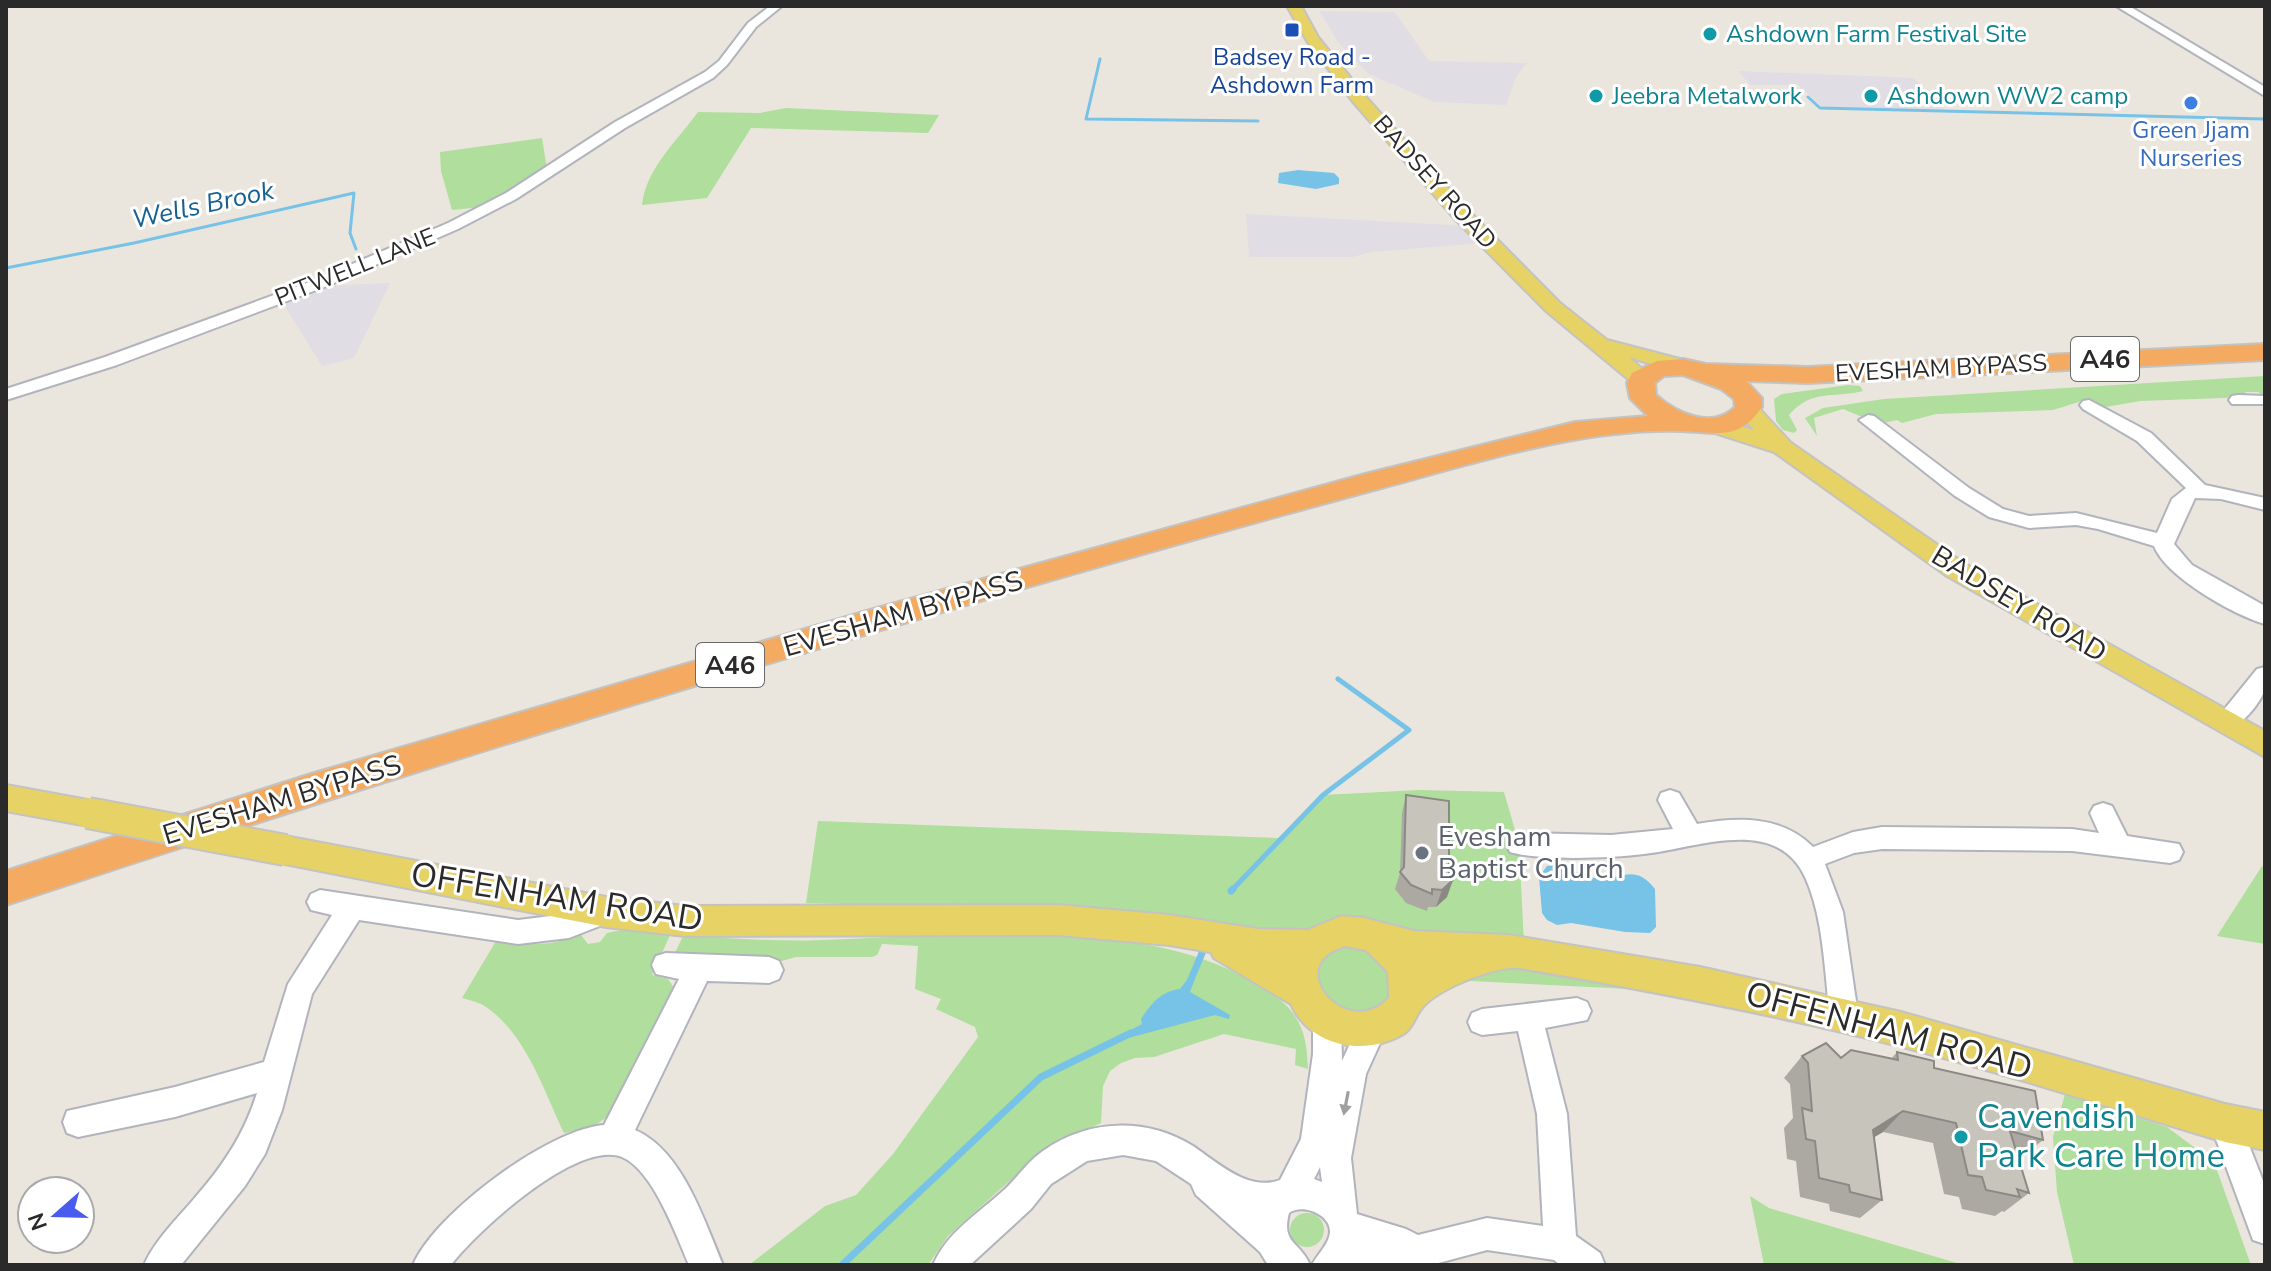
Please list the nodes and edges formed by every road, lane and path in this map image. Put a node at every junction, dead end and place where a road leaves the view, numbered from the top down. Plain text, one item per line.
1 (777, 6) edge
2 (1294, 6) edge
3 (2121, 6) edge
4 (2265, 92) edge
5 (1595, 341) junction
6 (2265, 352) edge
7 (1696, 369) junction
8 (1808, 375) junction
9 (1641, 387) junction
10 (6, 395) edge
11 (1747, 404) junction
12 (2089, 405) dead end
13 (1686, 422) junction
14 (1898, 423) dead end
15 (1714, 425) junction
16 (1575, 430) junction
17 (1783, 448) junction
18 (2201, 492) junction
19 (2265, 504) edge
20 (2163, 542) junction
21 (2265, 616) edge
22 (2265, 675) edge
23 (2226, 723) junction
24 (2265, 745) edge
25 (6, 798) edge
26 (1670, 800) dead end
27 (2103, 813) dead end
28 (1690, 836) junction
29 (1519, 844) dead end
30 (2118, 845) junction
31 (2170, 852) dead end
32 (1809, 859) junction
33 (6, 888) edge
34 (320, 902) dead end
35 (353, 907) junction
36 (606, 912) junction
37 (1209, 937) junction
38 (1376, 938) junction
39 (1310, 945) junction
40 (1509, 951) junction
41 (666, 965) dead end
42 (698, 968) junction
43 (769, 970) dead end
44 (1301, 991) junction
45 (1408, 997) junction
46 (1577, 1011) dead end
47 (1844, 1015) junction
48 (1527, 1016) junction
49 (1327, 1021) junction
50 (1482, 1022) dead end
51 (1371, 1030) junction
52 (277, 1073) junction
53 (78, 1122) dead end
54 (2225, 1123) junction
55 (2265, 1131) edge
56 (613, 1140) junction
57 (1187, 1162) junction
58 (1286, 1196) junction
59 (1343, 1220) junction
60 (2265, 1228) edge
61 (1560, 1245) junction
62 (1426, 1249) junction
63 (1280, 1255) edge
64 (1333, 1262) edge
65 (161, 1265) edge
66 (430, 1265) edge
67 (706, 1265) edge
68 (950, 1265) edge
69 (1588, 1265) edge

1 - 10 street, PITWELL LANE
2 - 5 main road, BADSEY ROAD
3 - 4 street
5 - 7 main road, BADSEY ROAD
5 - 9 main road, BADSEY ROAD
6 - 8 highway, EVESHAM BYPASS / A46
7 - 8 highway, EVESHAM BYPASS / A46
7 - 9 highway, EVESHAM BYPASS
7 - 11 highway
8 - 11 highway, EVESHAM BYPASS / A46
9 - 13 highway
9 - 16 highway, EVESHAM BYPASS / A46
11 - 15 highway, EVESHAM BYPASS
11 - 17 main road, BADSEY ROAD
12 - 18 street
13 - 15 highway
13 - 16 highway, EVESHAM BYPASS / A46
14 - 20 street
15 - 17 main road, BADSEY ROAD
16 - 33 highway, EVESHAM BYPASS / A46
17 - 23 main road, BADSEY ROAD
18 - 19 street
18 - 20 street
20 - 21 street
22 - 23 street
23 - 24 main road, BADSEY ROAD
25 - 36 main road, OFFENHAM ROAD, bridge
26 - 28 street
27 - 30 street
28 - 29 street
28 - 32 street
30 - 31 street
30 - 32 street
32 - 47 street
34 - 35 street
35 - 36 street
35 - 52 street
36 - 37 main road, OFFENHAM ROAD
37 - 39 main road, OFFENHAM ROAD
37 - 44 main road, OFFENHAM ROAD
38 - 39 main road
38 - 40 main road, OFFENHAM ROAD
38 - 45 main road
39 - 44 main road
40 - 45 main road, OFFENHAM ROAD
40 - 47 main road, OFFENHAM ROAD
41 - 42 street
42 - 43 street
42 - 56 street
44 - 49 main road
45 - 51 main road
46 - 48 street
47 - 54 main road, OFFENHAM ROAD
48 - 50 street
48 - 61 street
49 - 51 main road
49 - 58 street
51 -> 59 street
52 - 53 street
52 - 65 street
54 - 55 main road, OFFENHAM ROAD
54 - 60 street
56 - 66 street
56 - 67 street
57 - 58 street
57 - 63 street
57 - 68 street
58 - 59 street
58 - 63 street
59 - 62 street
59 - 64 street
61 - 62 street
61 - 69 street
62 - 64 street

